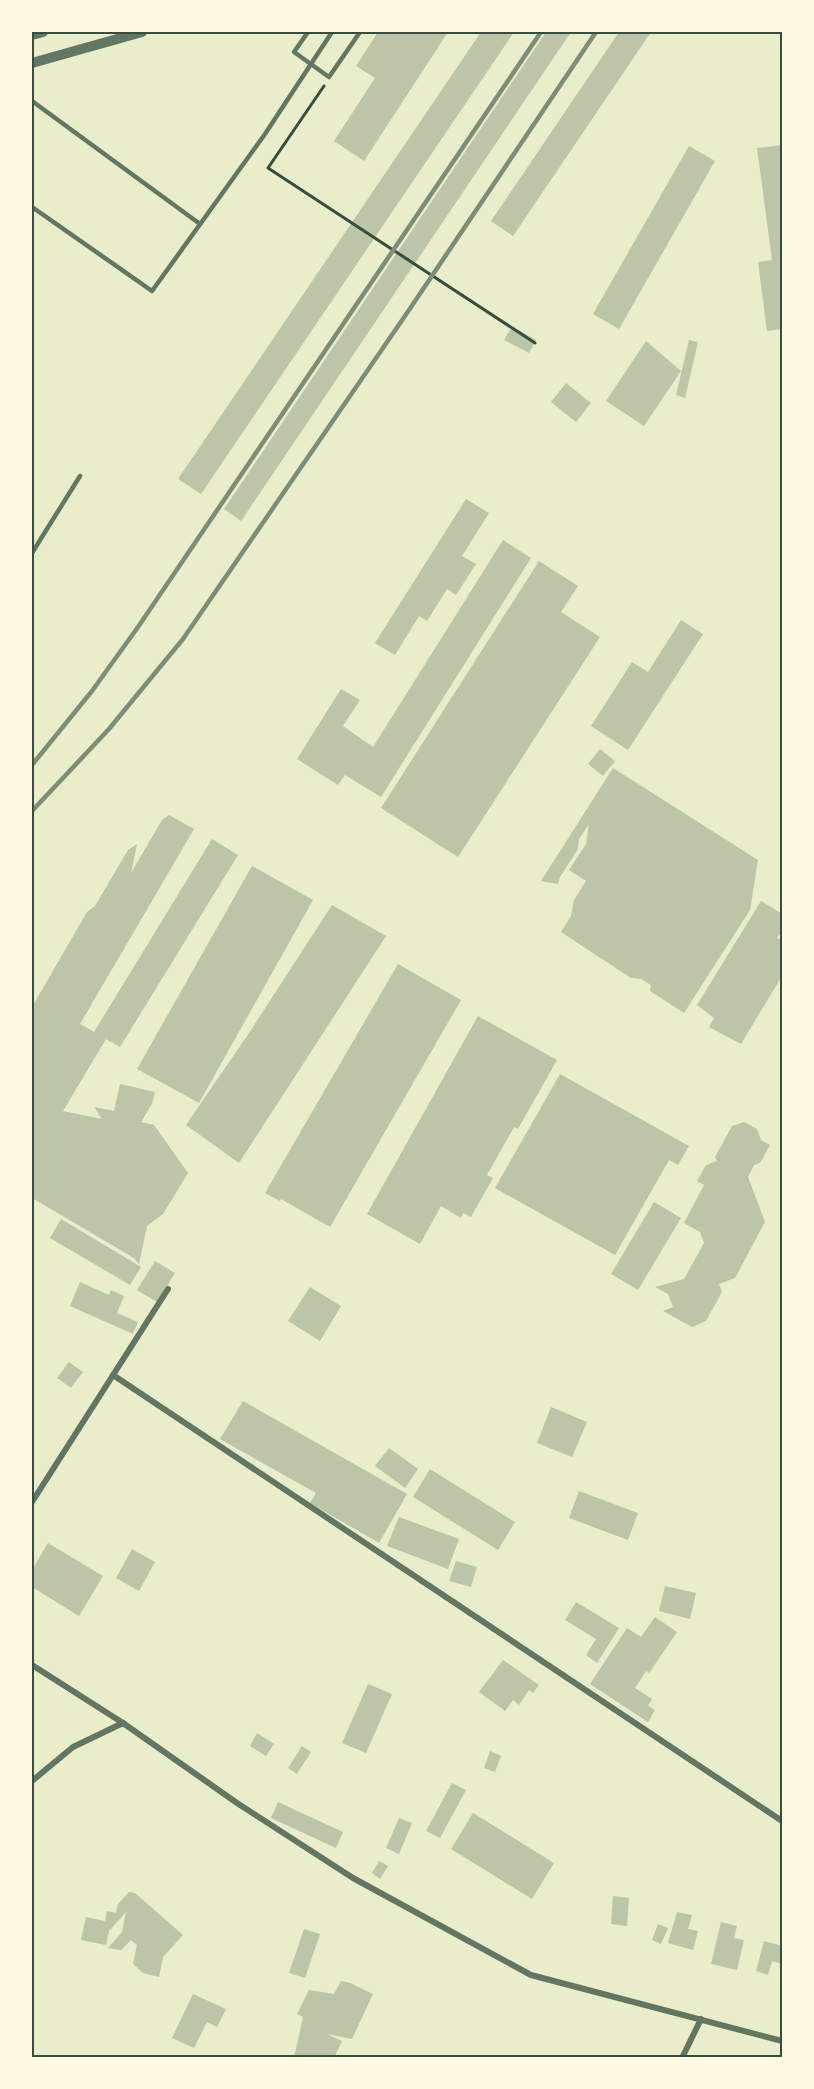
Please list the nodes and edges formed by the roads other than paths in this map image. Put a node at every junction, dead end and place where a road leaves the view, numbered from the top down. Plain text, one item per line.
1 (43, 32) edge
2 (142, 32) edge
3 (308, 32) edge
4 (332, 32) edge
5 (360, 32) edge
6 (32, 35) edge
7 (32, 63) edge
8 (310, 63) junction
9 (32, 101) edge
10 (32, 207) edge
11 (200, 225) junction
12 (80, 476) dead end
13 (32, 553) edge
14 (168, 1289) dead end
15 (113, 1375) junction
16 (32, 1502) edge
17 (32, 1665) edge
18 (123, 1723) junction
19 (32, 1782) edge
20 (783, 1821) edge
21 (701, 2019) junction
22 (783, 2041) edge
23 (682, 2058) edge

1 - 6 street
2 - 7 street
3 - 8 lane
4 - 8 lane
5 - 8 lane
8 - 11 lane
9 - 11 lane
10 - 11 lane
12 - 13 lane
14 - 15 street
15 - 16 street
15 - 20 street
17 - 18 street
18 - 19 street
18 - 21 street
21 - 22 street
21 - 23 street

